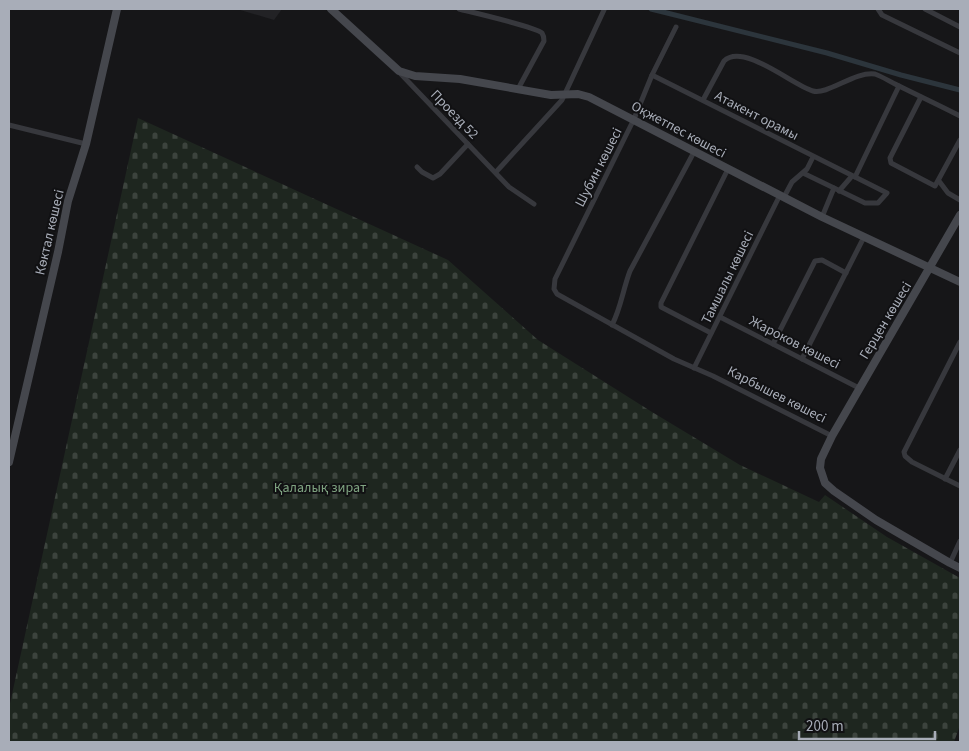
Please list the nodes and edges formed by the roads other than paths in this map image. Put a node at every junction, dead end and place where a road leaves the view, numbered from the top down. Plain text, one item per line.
1 (117, 9) edge
2 (331, 9) edge
3 (458, 9) edge
4 (878, 9) edge
5 (925, 9) edge
6 (604, 10) edge
7 (676, 27) dead end
8 (960, 27) edge
9 (960, 53) edge
10 (399, 71) junction
11 (652, 75) junction
12 (899, 86) junction
13 (518, 89) junction
14 (565, 95) junction
15 (921, 97) junction
16 (703, 100) junction
17 (960, 116) edge
18 (634, 119) junction
19 (9, 125) edge
20 (960, 140) edge
21 (86, 144) junction
22 (468, 144) junction
23 (694, 152) junction
24 (813, 157) junction
25 (417, 167) dead end
26 (728, 169) junction
27 (496, 172) junction
28 (803, 174) junction
29 (853, 176) junction
30 (937, 183) junction
31 (836, 190) junction
32 (782, 196) junction
33 (960, 200) edge
34 (534, 204) dead end
35 (822, 216) junction
36 (960, 216) edge
37 (864, 237) junction
38 (930, 268) junction
39 (846, 273) junction
40 (960, 282) edge
41 (554, 289) joint
42 (720, 317) junction
43 (612, 324) junction
44 (712, 334) junction
45 (960, 342) edge
46 (773, 344) junction
47 (802, 358) junction
48 (694, 368) junction
49 (859, 388) junction
50 (832, 436) junction
51 (960, 450) edge
52 (9, 462) edge
53 (946, 478) junction
54 (960, 486) edge
55 (960, 542) edge
56 (950, 564) junction
57 (960, 568) edge

1 - 21 street, Көктал көшесі
2 - 10 street, Оқжетпес көшесі
3 - 13 street
4 - 9 street
5 - 8 street
6 - 14 street
7 - 11 street, Шубин көшесі
10 - 13 street, Оқжетпес көшесі
10 - 22 street, Проезд 52
11 - 16 street, Атакент орамы
11 - 18 street, Шубин көшесі
12 - 15 street
12 - 16 street
12 - 29 street
13 - 14 street, Оқжетпес көшесі
14 - 18 street, Оқжетпес көшесі
14 - 27 street
15 - 17 street
15 - 30 street
16 - 24 street, Атакент орамы
18 - 23 street, Оқжетпес көшесі
18 - 41 street, Шубин көшесі
19 - 21 street
20 - 30 street
21 - 52 street, Көктал көшесі
22 - 25 street
22 - 27 street, Проезд 52
23 - 26 street, Оқжетпес көшесі
23 - 43 street
24 - 28 street, Тамшалы көшесі
24 - 29 street, Атакент орамы
26 - 32 street, Оқжетпес көшесі
26 - 44 street
27 - 34 street, Проезд 52
28 - 31 street
28 - 32 street, Тамшалы көшесі
29 - 31 street
29 - 31 street, Атакент орамы
30 - 33 street
31 - 35 street
32 - 35 street, Оқжетпес көшесі
32 - 42 street, Тамшалы көшесі
35 - 37 street, Оқжетпес көшесі
36 - 38 street, Герцен көшесі
37 - 38 street, Оқжетпес көшесі
37 - 39 street
38 - 40 street, Оқжетпес көшесі
38 - 49 street, Герцен көшесі
39 - 46 street
39 - 47 street
41 - 43 street, Карбышев көшесі
42 - 44 street, Тамшалы көшесі
42 - 46 street, Жароков көшесі
43 - 48 street, Карбышев көшесі
44 - 48 street, Тамшалы көшесі
45 - 53 street
46 - 47 street, Жароков көшесі
47 - 49 street, Жароков көшесі
48 - 50 street, Карбышев көшесі
49 - 50 street, Герцен көшесі
50 - 56 street, Карбышев көшесі
51 - 53 street
53 - 54 street
55 - 56 street
56 - 57 street, Карбышев көшесі

